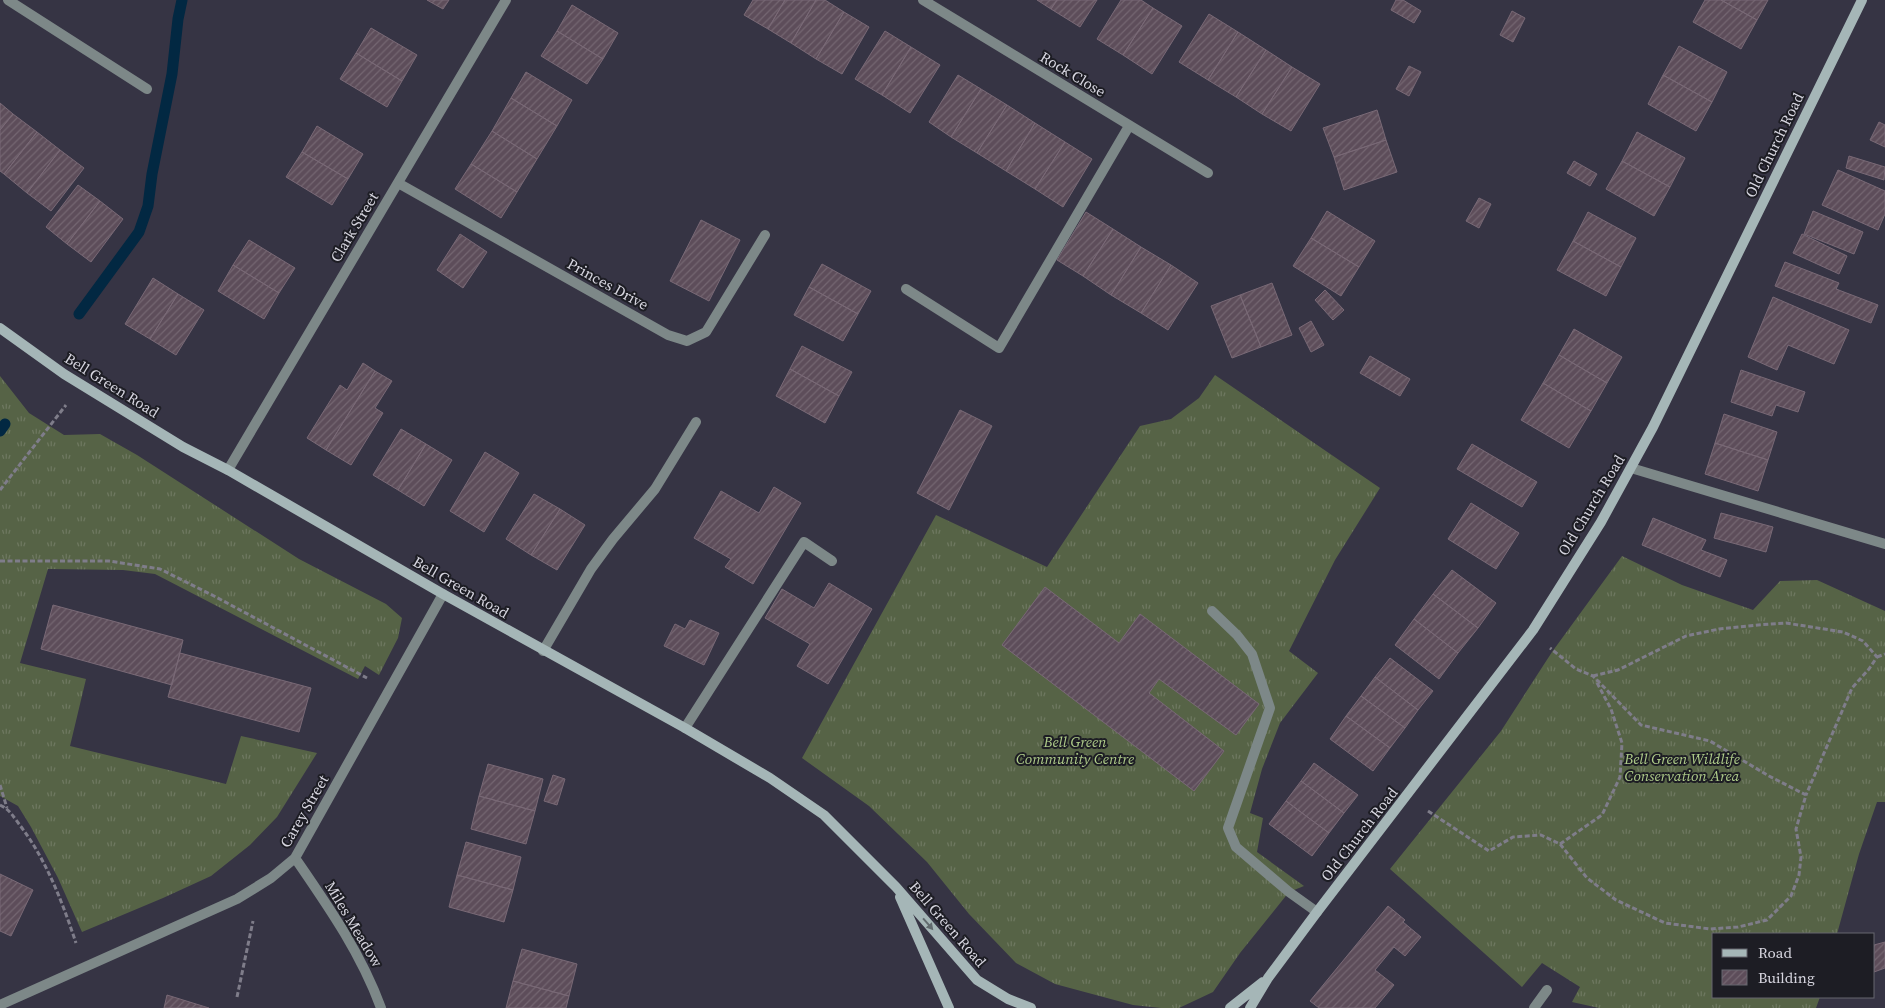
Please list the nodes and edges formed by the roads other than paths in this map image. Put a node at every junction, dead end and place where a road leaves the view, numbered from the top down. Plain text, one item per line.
1 (8, 0) edge
2 (506, 0) edge
3 (922, 0) edge
4 (1862, 0) edge
5 (147, 89) dead end
6 (1129, 126) junction
7 (1208, 173) dead end
8 (398, 183) junction
9 (765, 235) dead end
10 (906, 289) dead end
11 (0, 328) edge
12 (696, 422) dead end
13 (1631, 468) junction
14 (228, 470) junction
15 (1885, 544) edge
16 (832, 561) dead end
17 (443, 594) junction
18 (1212, 611) dead end
19 (543, 651) junction
20 (684, 728) junction
21 (295, 858) junction
22 (896, 887) junction
23 (1317, 912) junction
24 (1268, 978) junction
25 (1547, 990) dead end
26 (14, 1004) edge
27 (0, 1005) edge
28 (381, 1008) edge
29 (949, 1008) edge
30 (1031, 1008) edge
31 (1230, 1008) edge
32 (1250, 1008) edge
33 (1534, 1008) edge

1 - 5 street
2 - 8 street, Clark Street
3 - 6 street, Rock Close
4 - 13 main road, Old Church Road
6 - 7 street, Rock Close
6 - 10 street
8 - 9 street, Princes Drive
8 - 14 street, Clark Street
11 - 14 main road, Bell Green Road
12 - 19 street
13 - 15 street
13 - 23 main road, Old Church Road
14 - 17 main road, Bell Green Road
16 - 20 street
17 - 19 main road, Bell Green Road
17 - 21 street, Carey Street
18 - 23 street
19 - 20 main road, Bell Green Road
20 - 22 main road, Bell Green Road
21 - 26 street, Carey Street
21 - 28 street, Miles Meadow
22 - 29 main road, Bell Green Road
22 -> 30 main road, Bell Green Road
23 - 24 main road, Old Church Road
24 - 31 main road, Old Church Road
24 - 32 main road, Old Church Road
25 - 33 street
26 - 27 street, Carey Street

